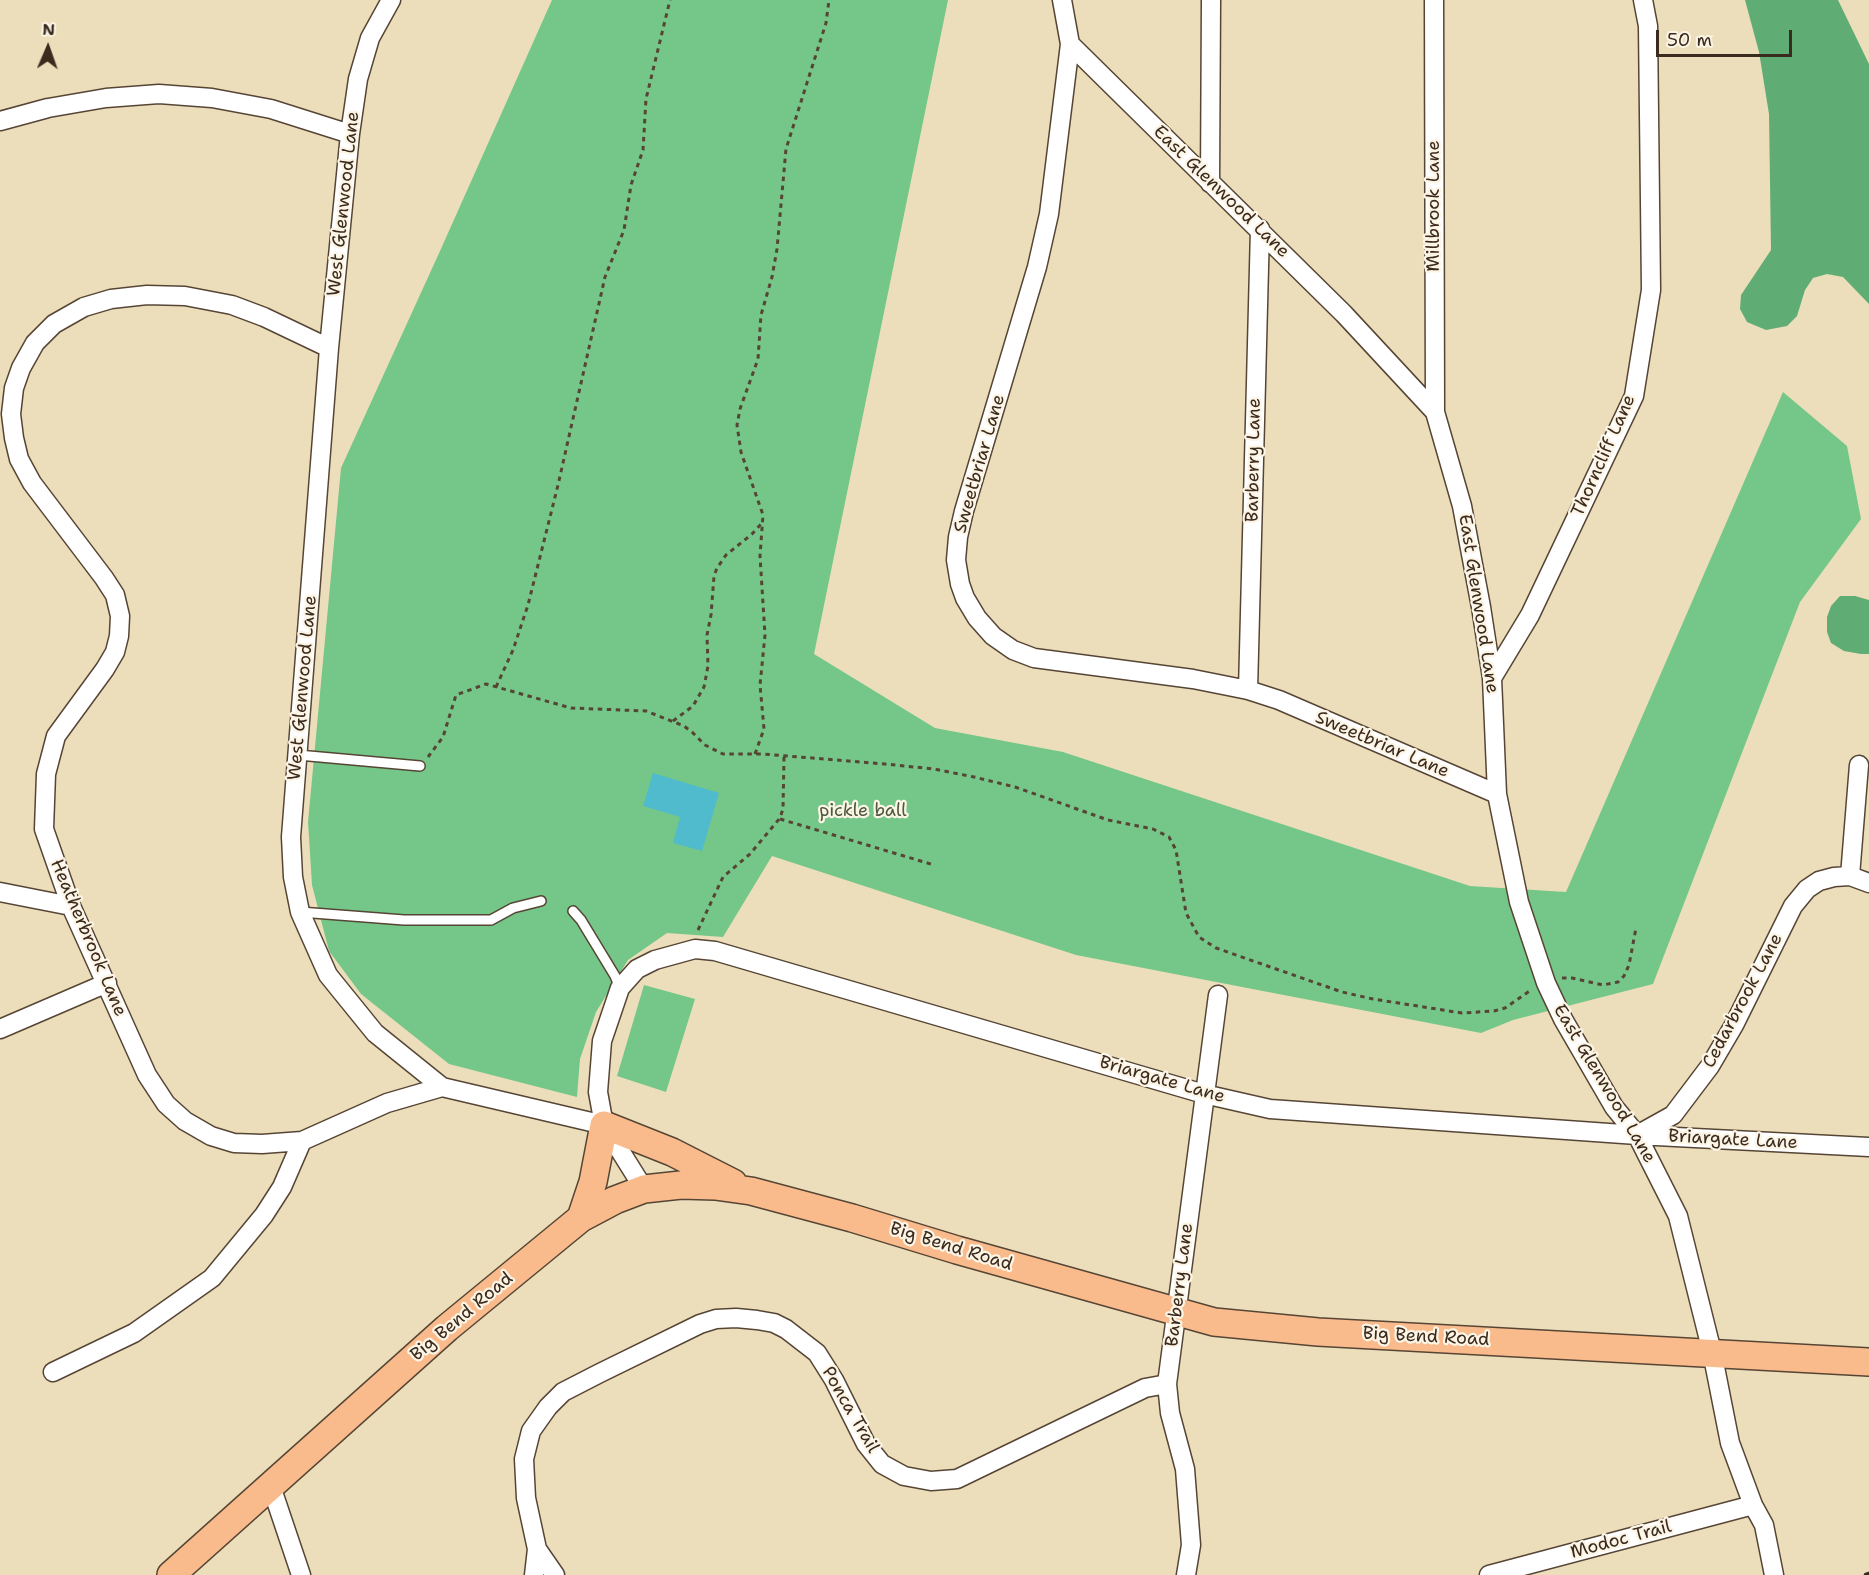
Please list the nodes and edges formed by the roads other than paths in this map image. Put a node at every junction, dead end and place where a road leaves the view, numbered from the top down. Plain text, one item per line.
1 (391, 0) edge
2 (1062, 0) edge
3 (1210, 0) edge
4 (1434, 0) edge
5 (1643, 0) edge
6 (1070, 44) junction
7 (0, 121) edge
8 (350, 134) junction
9 (1210, 183) junction
10 (1260, 229) junction
11 (330, 348) junction
12 (1435, 412) junction
13 (1492, 678) junction
14 (1248, 690) junction
15 (298, 754) junction
16 (420, 765) road end
17 (1859, 765) dead end
18 (1497, 794) junction
19 (1850, 876) junction
20 (1869, 883) edge
21 (0, 892) edge
22 (541, 901) dead end
23 (71, 906) junction
24 (573, 911) dead end
25 (300, 912) junction
26 (107, 983) junction
27 (620, 988) junction
28 (1218, 995) dead end
29 (0, 1029) edge
30 (442, 1087) junction
31 (1204, 1094) junction
32 (604, 1125) junction
33 (1637, 1135) junction
34 (302, 1141) junction
35 (1869, 1147) edge
36 (644, 1188) junction
37 (751, 1191) junction
38 (581, 1218) junction
39 (1177, 1312) junction
40 (1712, 1352) junction
41 (1869, 1362) edge
42 (53, 1372) dead end
43 (1167, 1384) junction
44 (271, 1486) junction
45 (1753, 1505) junction
46 (537, 1549) junction
47 (171, 1575) edge
48 (301, 1575) edge
49 (534, 1575) edge
50 (555, 1575) edge
51 (1186, 1575) edge
52 (1489, 1575) edge
53 (1774, 1575) edge

1 - 8 street, West Glenwood Lane
2 - 6 street
3 - 9 street
4 - 12 street, Millbrook Lane
5 - 13 street, Thorncliff Lane
6 - 9 street, East Glenwood Lane
6 - 14 street, Sweetbriar Lane
7 - 8 street
8 - 11 street, West Glenwood Lane
9 - 10 street, East Glenwood Lane
10 - 12 street, East Glenwood Lane
10 - 14 street, Barberry Lane
11 - 15 street, West Glenwood Lane
11 - 23 street, Heatherbrook Lane
12 - 13 street, East Glenwood Lane
13 - 18 street, East Glenwood Lane
14 - 18 street, Sweetbriar Lane
15 - 16 lane
15 - 25 street, West Glenwood Lane
17 - 19 street
18 - 33 street, East Glenwood Lane
19 - 20 street, Cedarbrook Lane
19 - 33 street, Cedarbrook Lane
21 - 23 street
22 - 25 lane
23 - 26 street, Heatherbrook Lane
24 - 27 lane
25 - 30 street, West Glenwood Lane
26 - 29 street
26 - 34 street, Heatherbrook Lane
27 - 31 street, Briargate Lane
27 - 32 street, Briargate Lane
28 - 31 street, Barberry Lane
30 - 32 street, West Glenwood Lane
30 - 34 street, Heatherbrook Lane
31 - 33 street, Briargate Lane
31 - 39 street, Barberry Lane
32 - 36 street
32 - 37 main road
32 - 38 main road
33 - 35 street, Briargate Lane
33 - 40 street, East Glenwood Lane
34 - 42 street
36 - 37 main road, Big Bend Road
36 - 38 main road, Big Bend Road
37 - 39 main road, Big Bend Road
38 - 44 main road, Big Bend Road
39 - 40 main road, Big Bend Road
39 - 43 street, Barberry Lane
40 - 41 main road, Big Bend Road
40 - 45 street, East Glenwood Lane
43 - 46 street, Ponca Trail
43 - 51 street, Barberry Lane
44 - 47 main road, Big Bend Road
44 - 48 street
45 - 52 street, Modoc Trail
45 - 53 street, East Glenwood Lane
46 - 49 street, Ponca Trail
46 - 50 street, Ponca Trail

